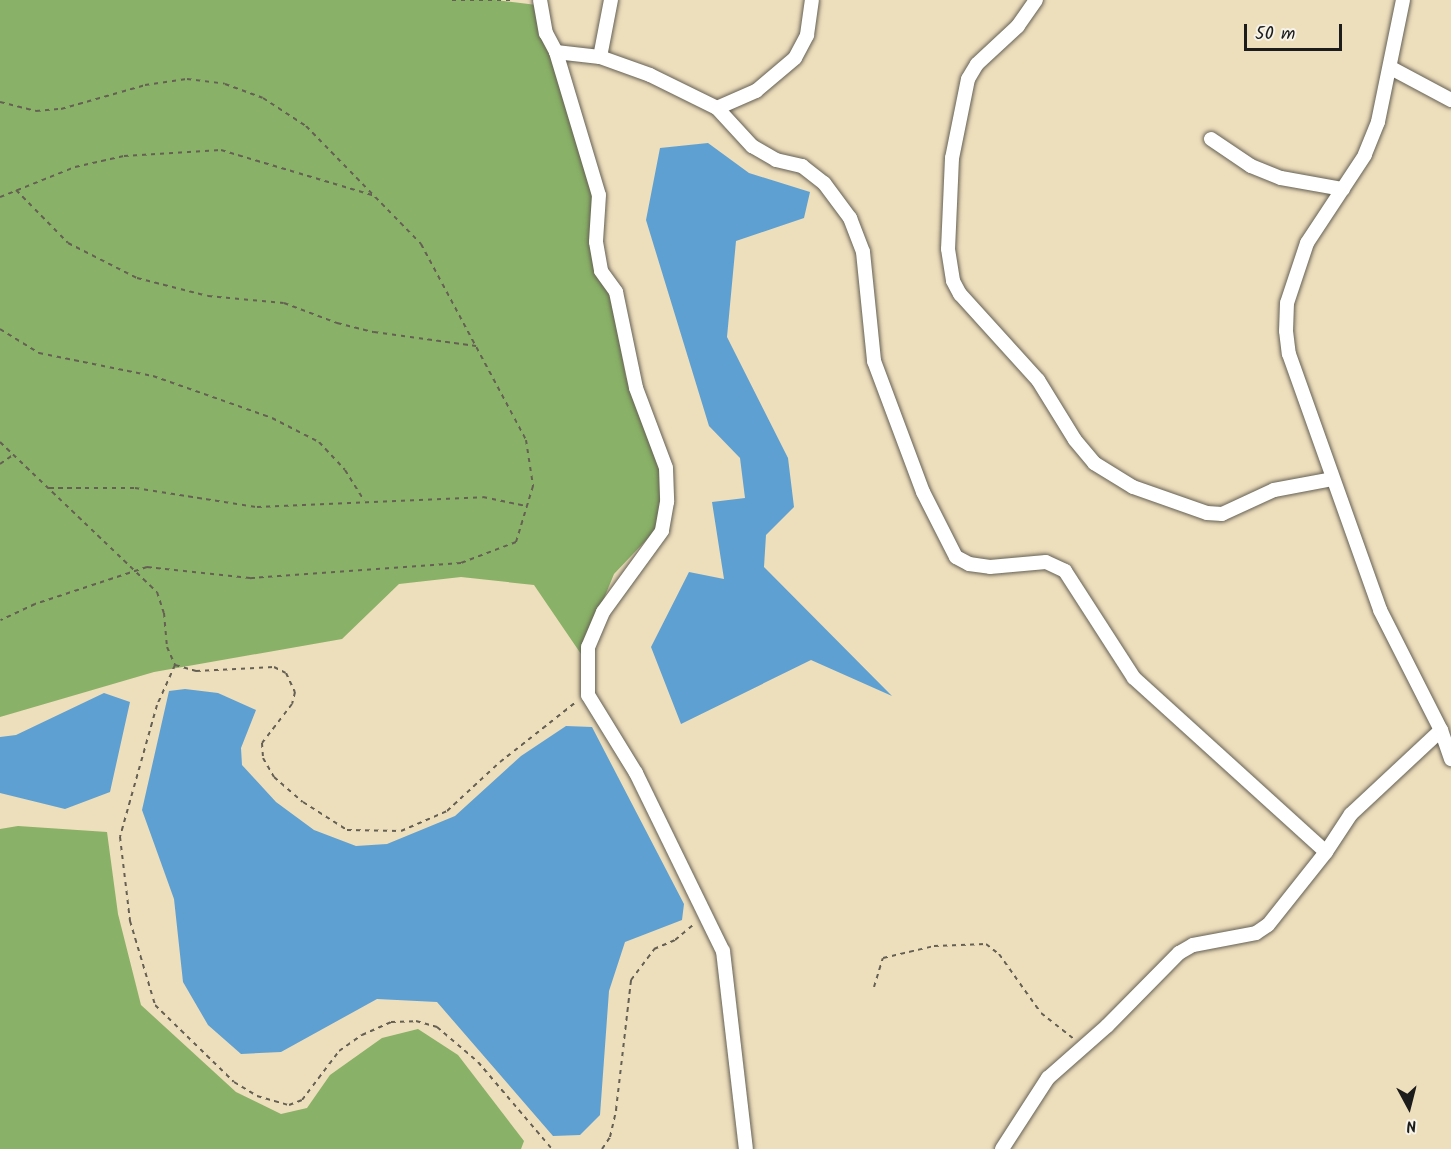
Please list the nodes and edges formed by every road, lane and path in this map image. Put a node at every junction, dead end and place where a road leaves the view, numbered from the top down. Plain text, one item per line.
1 (453, 0) edge
2 (516, 0) edge
3 (540, 0) edge
4 (611, 0) edge
5 (812, 0) edge
6 (1036, 0) edge
7 (1403, 0) edge
8 (556, 52) junction
9 (600, 57) junction
10 (1391, 68) junction
11 (1451, 100) edge
12 (0, 102) edge
13 (717, 108) junction
14 (1211, 139) dead end
15 (1343, 189) junction
16 (16, 190) junction
17 (0, 197) edge
18 (378, 197) junction
19 (0, 329) edge
20 (476, 346) junction
21 (0, 442) edge
22 (13, 455) junction
23 (0, 464) edge
24 (1332, 479) junction
25 (49, 488) junction
26 (364, 501) junction
27 (526, 506) junction
28 (137, 570) junction
29 (0, 621) edge
30 (176, 665) junction
31 (588, 693) junction
32 (1441, 730) junction
33 (1451, 759) edge
34 (1326, 852) junction
35 (706, 911) junction
36 (874, 987) dead end
37 (1084, 1047) junction
38 (552, 1149) edge
39 (602, 1149) edge
40 (746, 1149) edge
41 (1002, 1149) edge

1 - 2 path
3 - 8 street
4 - 9 street
5 - 13 street
6 - 24 street
7 - 10 street
8 - 9 street
8 - 31 street
9 - 13 street
10 - 11 street
10 - 15 street
12 - 18 path
13 - 34 street
14 - 15 street
15 - 24 street
16 - 17 path
16 - 18 path
16 - 20 path
18 - 20 path
19 - 26 path
20 - 27 path
21 - 22 path
22 - 23 path
22 - 25 path
24 - 32 street
25 - 26 path
25 - 28 path
26 - 27 path
27 - 28 path
28 - 29 path
28 - 30 path
30 - 31 path
30 - 38 path
31 - 35 street
32 - 33 street
32 - 34 street
34 - 37 street
35 - 39 path
35 - 40 street
36 - 37 path
37 - 41 street

